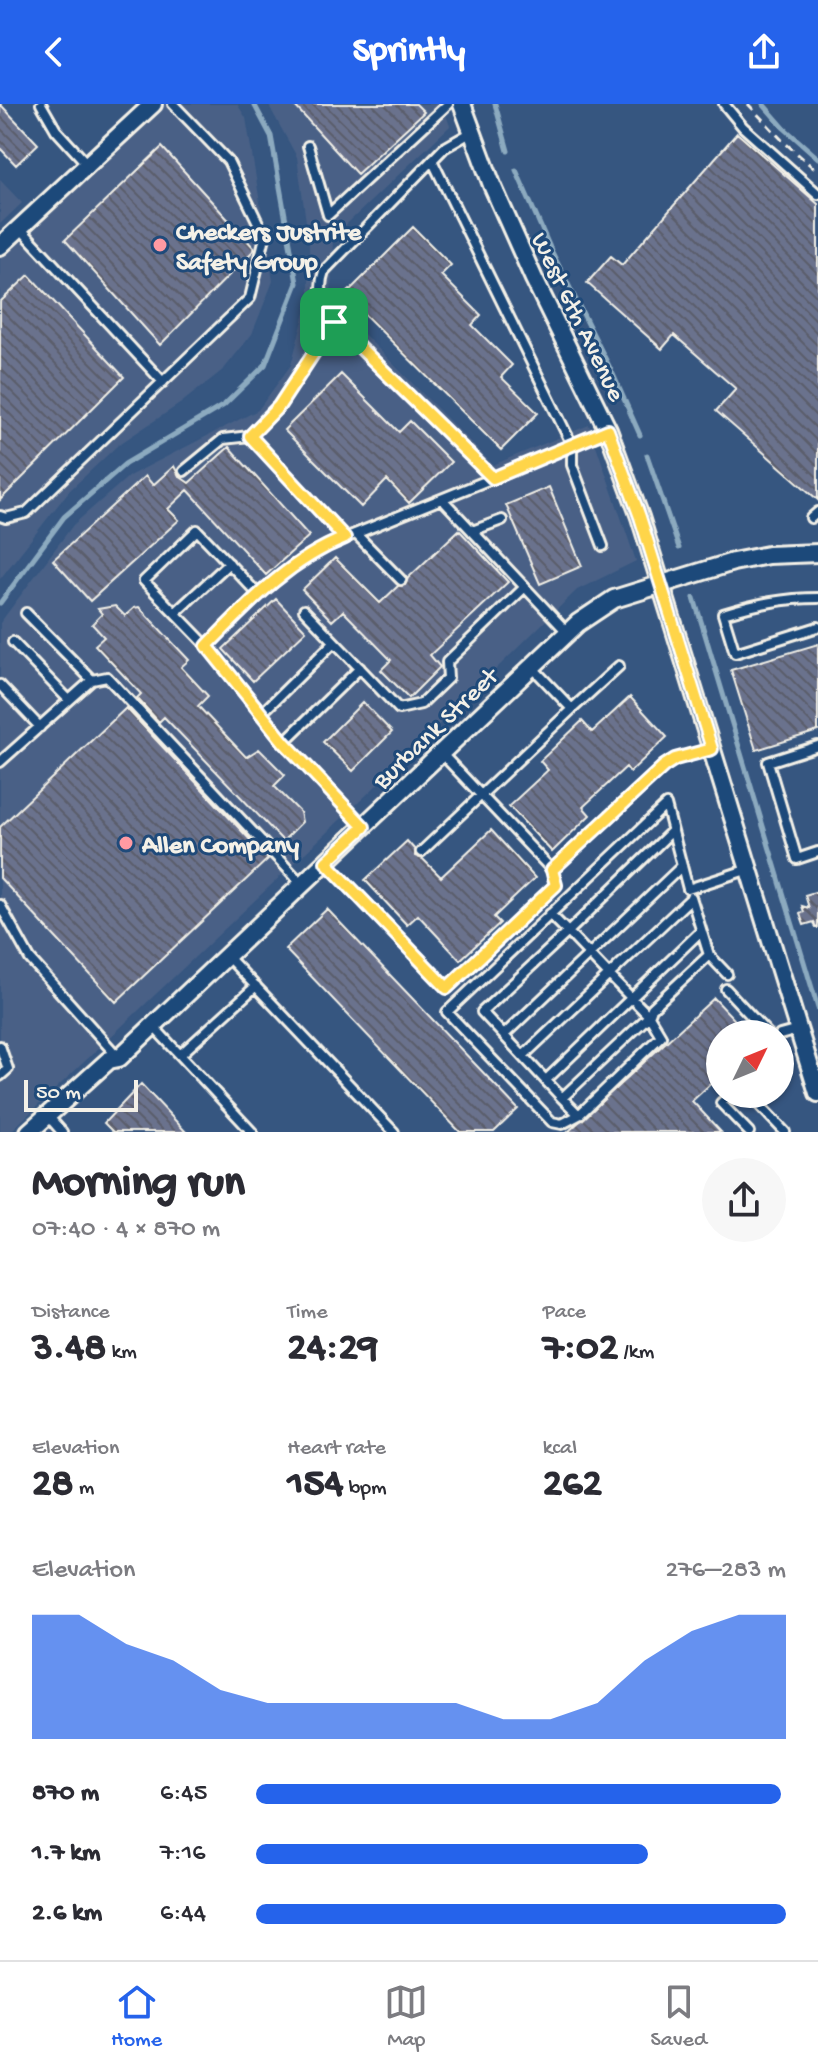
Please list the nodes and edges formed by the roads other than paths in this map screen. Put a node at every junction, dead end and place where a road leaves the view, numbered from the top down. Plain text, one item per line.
1 (41, 104) edge
2 (153, 104) edge
3 (173, 104) edge
4 (724, 104) edge
5 (456, 106) edge
6 (473, 131) junction
7 (308, 146) dead end
8 (432, 160) junction
9 (88, 165) junction
10 (818, 194) edge
11 (20, 228) junction
12 (0, 246) edge
13 (334, 322) junction
14 (163, 382) junction
15 (608, 430) junction
16 (250, 436) junction
17 (572, 445) junction
18 (184, 471) dead end
19 (493, 478) junction
20 (442, 499) junction
21 (0, 516) edge
22 (502, 520) dead end
23 (472, 531) junction
24 (356, 534) junction
25 (345, 538) junction
26 (603, 546) dead end
27 (818, 553) edge
28 (229, 563) junction
29 (401, 580) dead end
30 (661, 583) junction
31 (525, 587) junction
32 (258, 594) junction
33 (818, 598) edge
34 (304, 610) dead end
35 (26, 613) dead end
36 (175, 613) junction
37 (818, 627) edge
38 (568, 633) junction
39 (13, 642) dead end
40 (334, 642) junction
41 (207, 646) junction
42 (619, 666) dead end
43 (532, 667) junction
44 (360, 668) junction
45 (92, 680) junction
46 (0, 685) edge
47 (69, 700) junction
48 (572, 709) junction
49 (262, 713) junction
50 (40, 727) junction
51 (284, 742) junction
52 (818, 746) edge
53 (712, 749) junction
54 (441, 753) junction
55 (2, 757) edge
56 (481, 795) junction
57 (364, 827) junction
58 (672, 831) junction
59 (421, 852) dead end
60 (818, 852) edge
61 (326, 862) junction
62 (682, 866) junction
63 (749, 869) junction
64 (552, 870) junction
65 (303, 884) junction
66 (690, 894) junction
67 (0, 905) edge
68 (550, 914) junction
69 (701, 931) junction
70 (568, 932) junction
71 (589, 955) junction
72 (709, 955) junction
73 (227, 956) junction
74 (727, 974) dead end
75 (609, 975) junction
76 (256, 986) junction
77 (726, 989) dead end
78 (632, 998) junction
79 (649, 1016) junction
80 (755, 1020) edge
81 (153, 1026) junction
82 (798, 1030) junction
83 (794, 1031) edge
84 (504, 1035) junction
85 (0, 1046) edge
86 (180, 1055) junction
87 (523, 1056) junction
88 (119, 1058) junction
89 (0, 1076) edge
90 (546, 1080) junction
91 (818, 1093) edge
92 (562, 1098) junction
93 (726, 1108) edge
94 (762, 1108) edge
95 (47, 1115) junction
96 (579, 1115) junction
97 (29, 1132) edge
98 (62, 1132) edge
99 (252, 1132) edge
100 (394, 1132) edge
101 (749, 1132) edge
102 (785, 1132) edge

1 - 9 lane
2 - 9 street
3 - 14 lane
4 - 10 lane
5 - 6 street, West 6th Avenue
5 - 7 lane
6 - 8 lane
6 - 15 street, West 6th Avenue
8 - 13 lane
8 - 17 lane
9 - 11 street
11 - 12 street
11 - 14 lane
13 - 16 lane
13 - 19 lane
14 - 21 lane
15 - 17 lane
15 - 30 street, West 6th Avenue
16 - 18 lane
16 - 25 lane
17 - 19 lane
17 - 26 lane
19 - 20 lane
20 - 23 lane
20 - 24 lane
22 - 23 lane
23 - 31 lane
24 - 25 lane
24 - 29 lane
25 - 32 lane
27 - 30 street, Burbank Street
28 - 32 lane
28 - 36 lane
28 - 36 lane
30 - 38 street, Burbank Street
30 - 53 street, West 6th Avenue
31 - 38 lane
31 - 44 lane
32 - 41 lane
33 - 37 lane
34 - 40 lane
35 - 45 lane
36 - 41 lane
38 - 43 street, Burbank Street
39 - 47 lane
40 - 44 lane
40 - 49 lane
41 - 49 lane
42 - 48 lane
43 - 48 lane
43 - 54 street, Burbank Street
44 - 51 lane
45 - 47 lane
45 - 65 lane
46 - 50 lane
47 - 50 lane
48 - 56 lane
49 - 51 lane
50 - 55 lane
51 - 57 lane
52 - 60 lane
53 - 63 street, West 6th Avenue
53 - 64 lane
54 - 56 lane
54 - 57 street, Burbank Street
56 - 59 lane
56 - 64 lane
57 - 61 street, Burbank Street
58 - 62 lane
58 - 68 lane
58 - 70 lane
61 - 64 lane
61 - 65 street, Burbank Street
62 - 66 lane
62 - 71 lane
63 - 66 lane
63 - 82 street, West 6th Avenue
65 - 73 street, Burbank Street
66 - 69 lane
66 - 75 lane
67 - 88 lane
68 - 70 lane
68 - 96 lane
69 - 72 lane
69 - 78 lane
70 - 71 lane
70 - 84 lane
71 - 75 lane
71 - 84 lane
72 - 74 lane
72 - 79 lane
73 - 76 lane
73 - 81 street, Burbank Street
75 - 78 lane
75 - 87 lane
76 - 86 lane
76 - 100 lane
77 - 80 lane
78 - 79 lane
78 - 90 lane
79 - 92 lane
79 - 96 lane
81 - 86 lane
81 - 88 street, Burbank Street
82 - 83 lane
82 - 91 street, West 6th Avenue
84 - 87 lane
85 - 89 lane
86 - 99 lane
87 - 90 lane
88 - 95 street, Burbank Street
90 - 92 lane
92 - 96 lane
93 - 101 lane
94 - 102 lane
95 - 97 street, Burbank Street
95 - 98 lane

